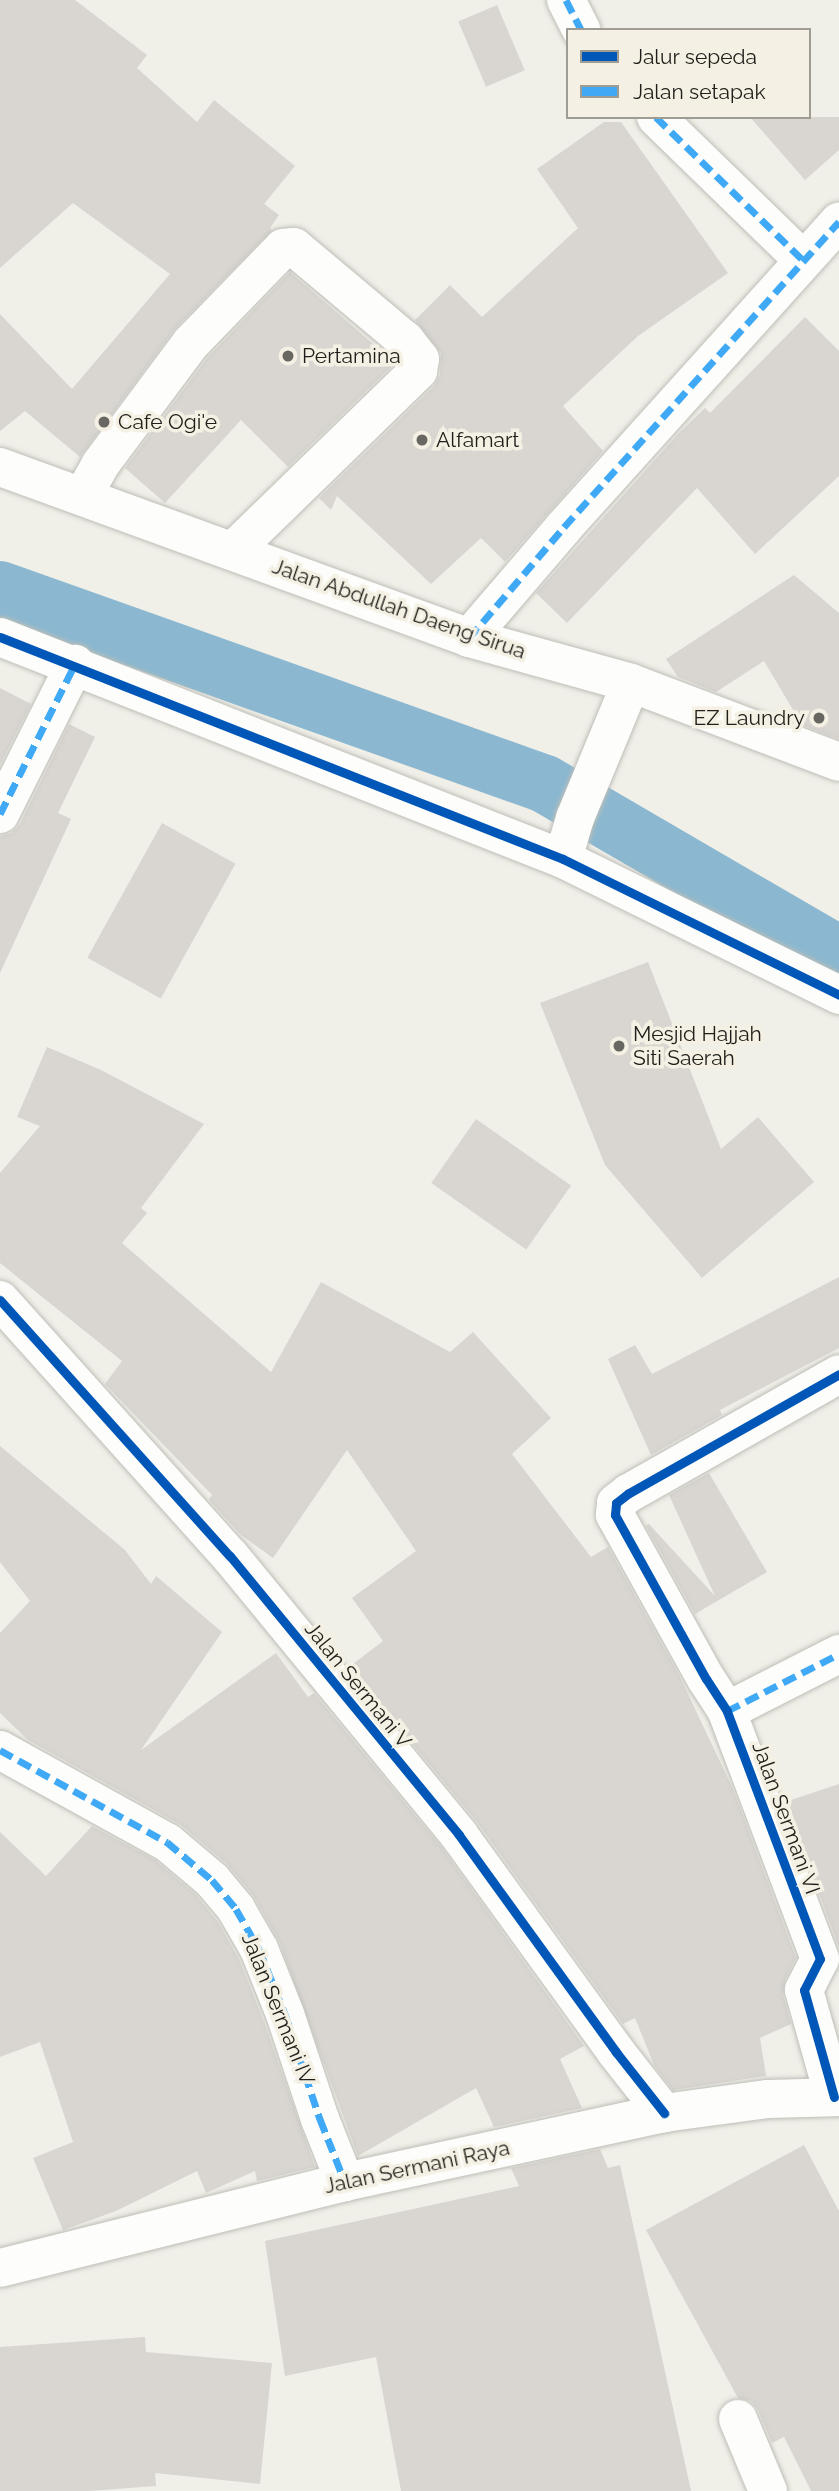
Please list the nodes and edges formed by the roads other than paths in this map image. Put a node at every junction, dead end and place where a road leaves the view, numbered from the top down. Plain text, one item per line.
1 (566, 0) edge
2 (581, 28) edge
3 (658, 119) edge
4 (839, 222) edge
5 (803, 260) junction
6 (0, 467) edge
7 (83, 496) junction
8 (233, 551) junction
9 (0, 636) edge
10 (469, 638) junction
11 (75, 664) junction
12 (631, 683) junction
13 (839, 762) edge
14 (0, 814) edge
15 (562, 859) junction
16 (839, 995) edge
17 (0, 1300) edge
18 (839, 1374) edge
19 (839, 1654) edge
20 (727, 1711) junction
21 (0, 1750) edge
22 (836, 2097) edge
23 (664, 2113) junction
24 (345, 2182) junction
25 (0, 2268) edge
26 (738, 2419) dead end
27 (768, 2491) edge

1 - 2 street
3 - 5 street
4 - 5 street
5 - 10 street
6 - 7 street, Jalan Abdullah Daeng Sirua
7 - 8 street, Jalan Abdullah Daeng Sirua
7 - 8 street
8 - 10 street, Jalan Abdullah Daeng Sirua
9 - 11 street
10 - 12 street, Jalan Abdullah Daeng Sirua
11 - 14 street
11 - 15 street
12 - 13 street, Jalan Abdullah Daeng Sirua
12 - 15 street
15 - 16 street
17 - 23 street, Jalan Sermani V
18 - 20 street, Jalan Sermani VI
19 - 20 street
20 - 22 street, Jalan Sermani VI
21 - 24 street, Jalan Sermani IV
22 - 23 street, Jalan Sermani Raya
23 - 24 street, Jalan Sermani Raya
24 - 25 street, Jalan Sermani Raya
26 - 27 street

